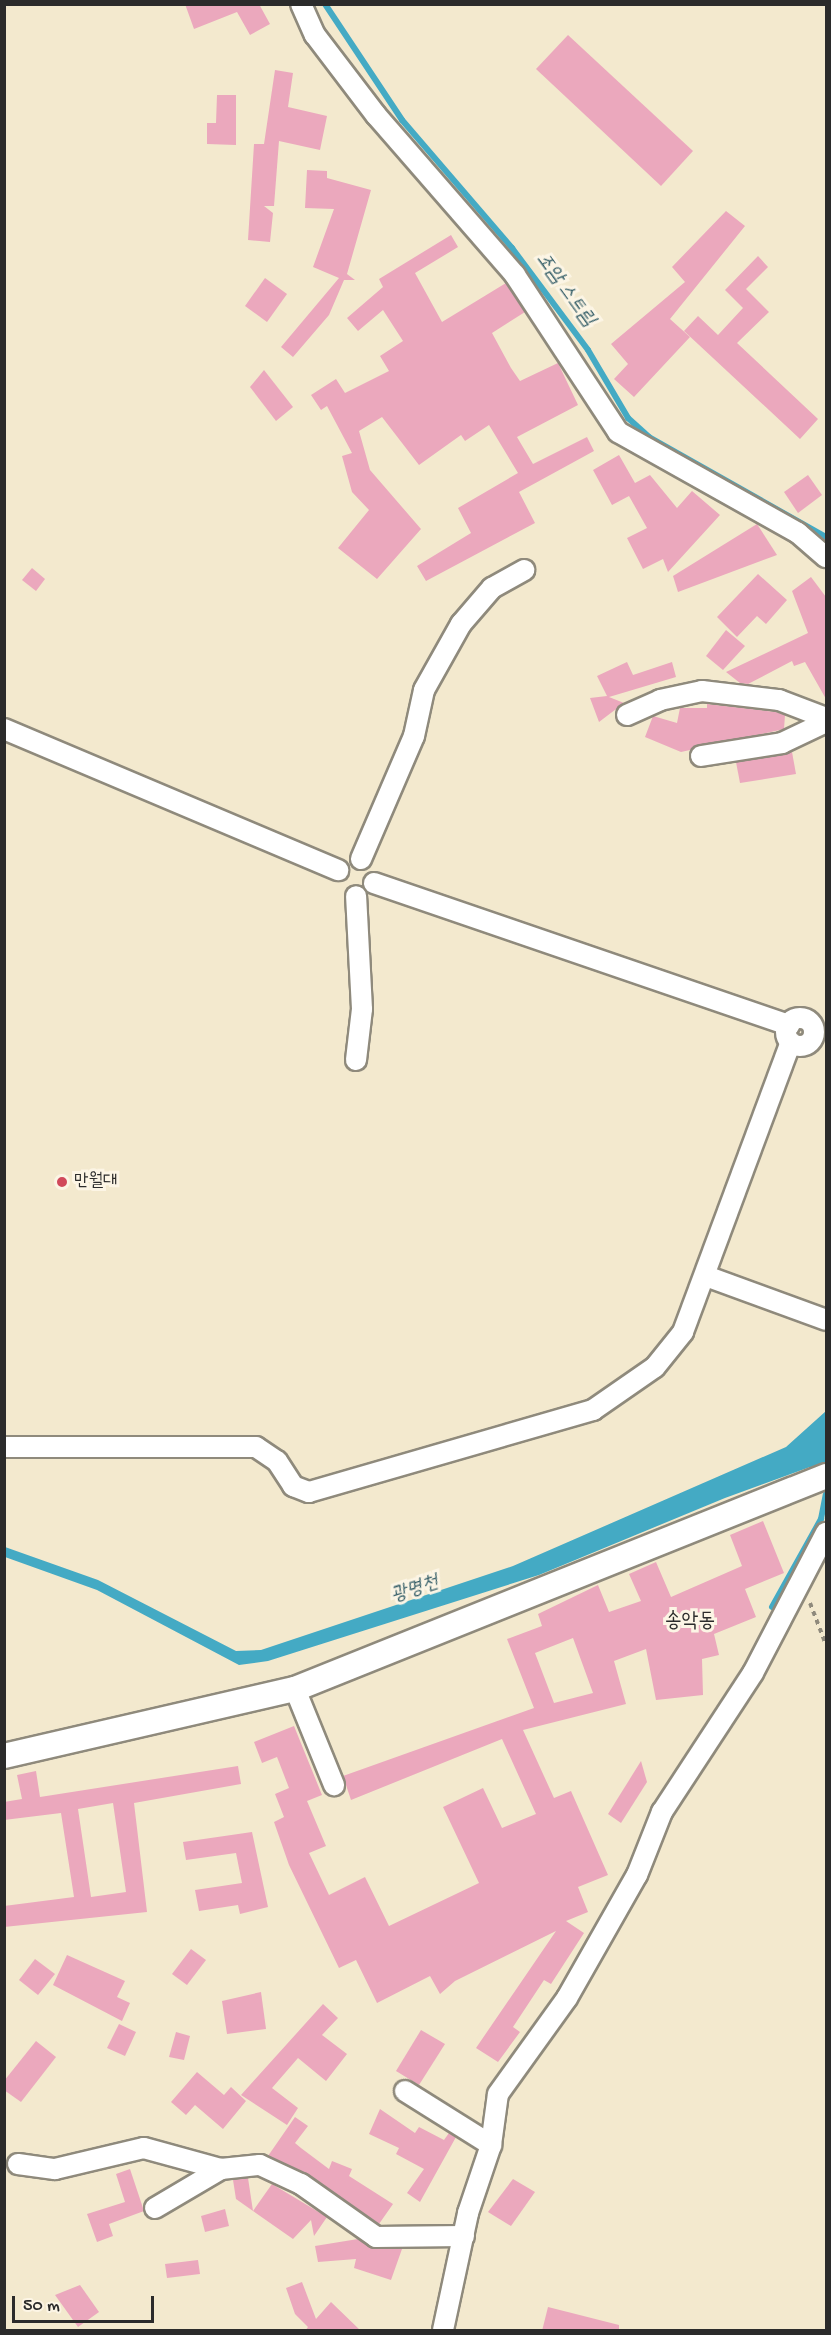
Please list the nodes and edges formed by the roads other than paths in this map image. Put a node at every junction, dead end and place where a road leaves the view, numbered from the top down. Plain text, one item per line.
1 (301, 4) edge
2 (826, 557) edge
3 (524, 570) dead end
4 (627, 715) dead end
5 (826, 720) edge
6 (4, 729) edge
7 (701, 756) dead end
8 (361, 859) junction
9 (338, 870) junction
10 (374, 883) junction
11 (356, 896) junction
12 (790, 1034) junction
13 (820, 1035) edge
14 (356, 1060) dead end
15 (705, 1276) junction
16 (826, 1320) edge
17 (4, 1447) edge
18 (826, 1476) edge
19 (826, 1533) edge
20 (295, 1689) junction
21 (4, 1756) edge
22 (334, 1785) dead end
23 (405, 2091) dead end
24 (491, 2145) junction
25 (18, 2164) dead end
26 (221, 2169) junction
27 (155, 2208) dead end
28 (464, 2236) junction
29 (442, 2331) edge

1 - 2 street
3 - 8 street
4 - 5 street
5 - 7 street
6 - 9 street
8 - 9 street
8 - 10 street
9 - 11 street
10 - 11 street
10 - 12 street
11 - 14 street
12 - 13 street
12 - 15 street
15 - 16 street
15 - 17 street
18 - 20 street
19 - 24 street
20 - 21 street
20 - 22 street
23 - 24 street
24 - 28 street
25 - 26 street
26 - 27 street
26 - 28 street
28 - 29 street

